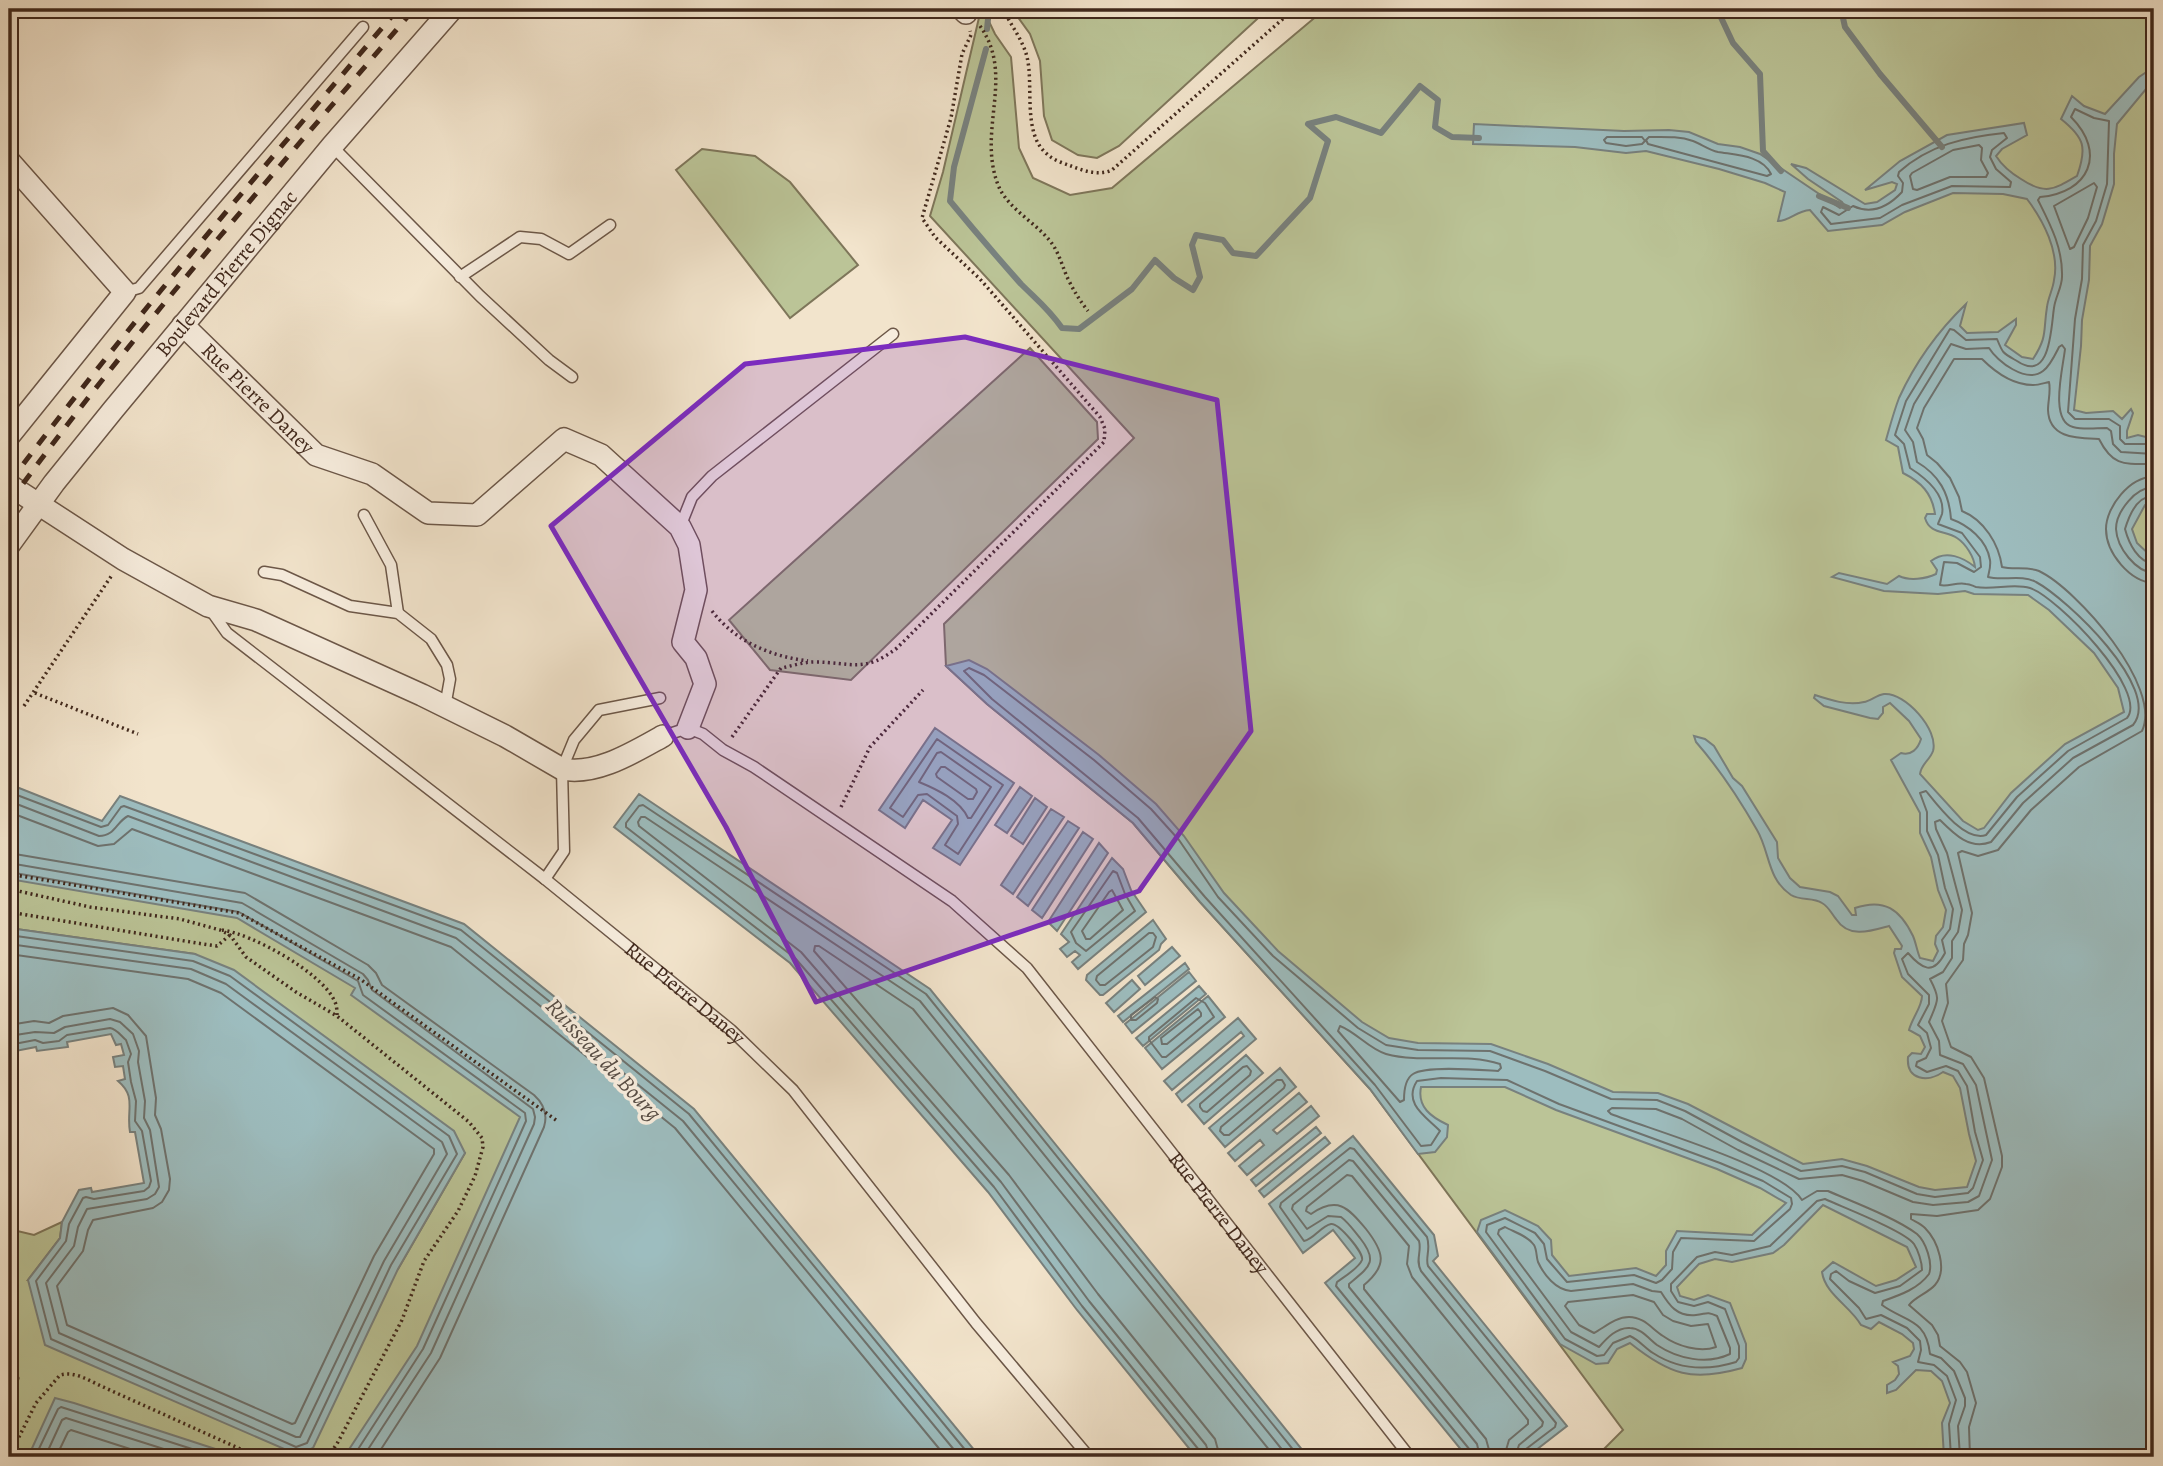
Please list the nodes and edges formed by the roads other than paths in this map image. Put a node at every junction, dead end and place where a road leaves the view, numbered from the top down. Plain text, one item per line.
1 (452, 9) edge
2 (363, 27) dead end
3 (332, 146) junction
4 (9, 161) edge
5 (610, 225) dead end
6 (460, 277) junction
7 (125, 292) junction
8 (183, 325) junction
9 (893, 334) dead end
10 (572, 377) dead end
11 (9, 436) edge
12 (9, 485) edge
13 (38, 505) junction
14 (364, 515) dead end
15 (681, 527) junction
16 (9, 545) edge
17 (264, 572) dead end
18 (208, 606) junction
19 (398, 613) junction
20 (660, 698) dead end
21 (445, 707) junction
22 (688, 728) junction
23 (663, 736) joint
24 (562, 769) junction
25 (545, 879) junction
26 (1089, 1457) edge
27 (1410, 1457) edge

1 - 3 street, Boulevard Pierre Dignac
2 - 7 lane
3 - 6 lane
3 - 8 street, Boulevard Pierre Dignac
4 - 7 street
5 - 6 lane
6 - 10 lane
7 - 11 street
8 - 13 street, Boulevard Pierre Dignac
8 - 15 street, Rue Pierre Daney
9 - 15 lane
12 - 13 street, Rue Pierre Daney
13 - 16 street, Boulevard Pierre Dignac
13 - 18 street, Rue Pierre Daney
14 - 19 lane
15 - 22 street
17 - 19 lane
18 - 21 street, Rue Pierre Daney
18 - 25 lane, Rue Pierre Daney
19 - 21 lane
20 - 24 lane
21 - 24 street, Rue Pierre Daney
22 - 23 lane
22 - 27 lane, Rue Pierre Daney
23 - 24 street
24 - 25 lane
25 - 26 lane, Rue Pierre Daney

